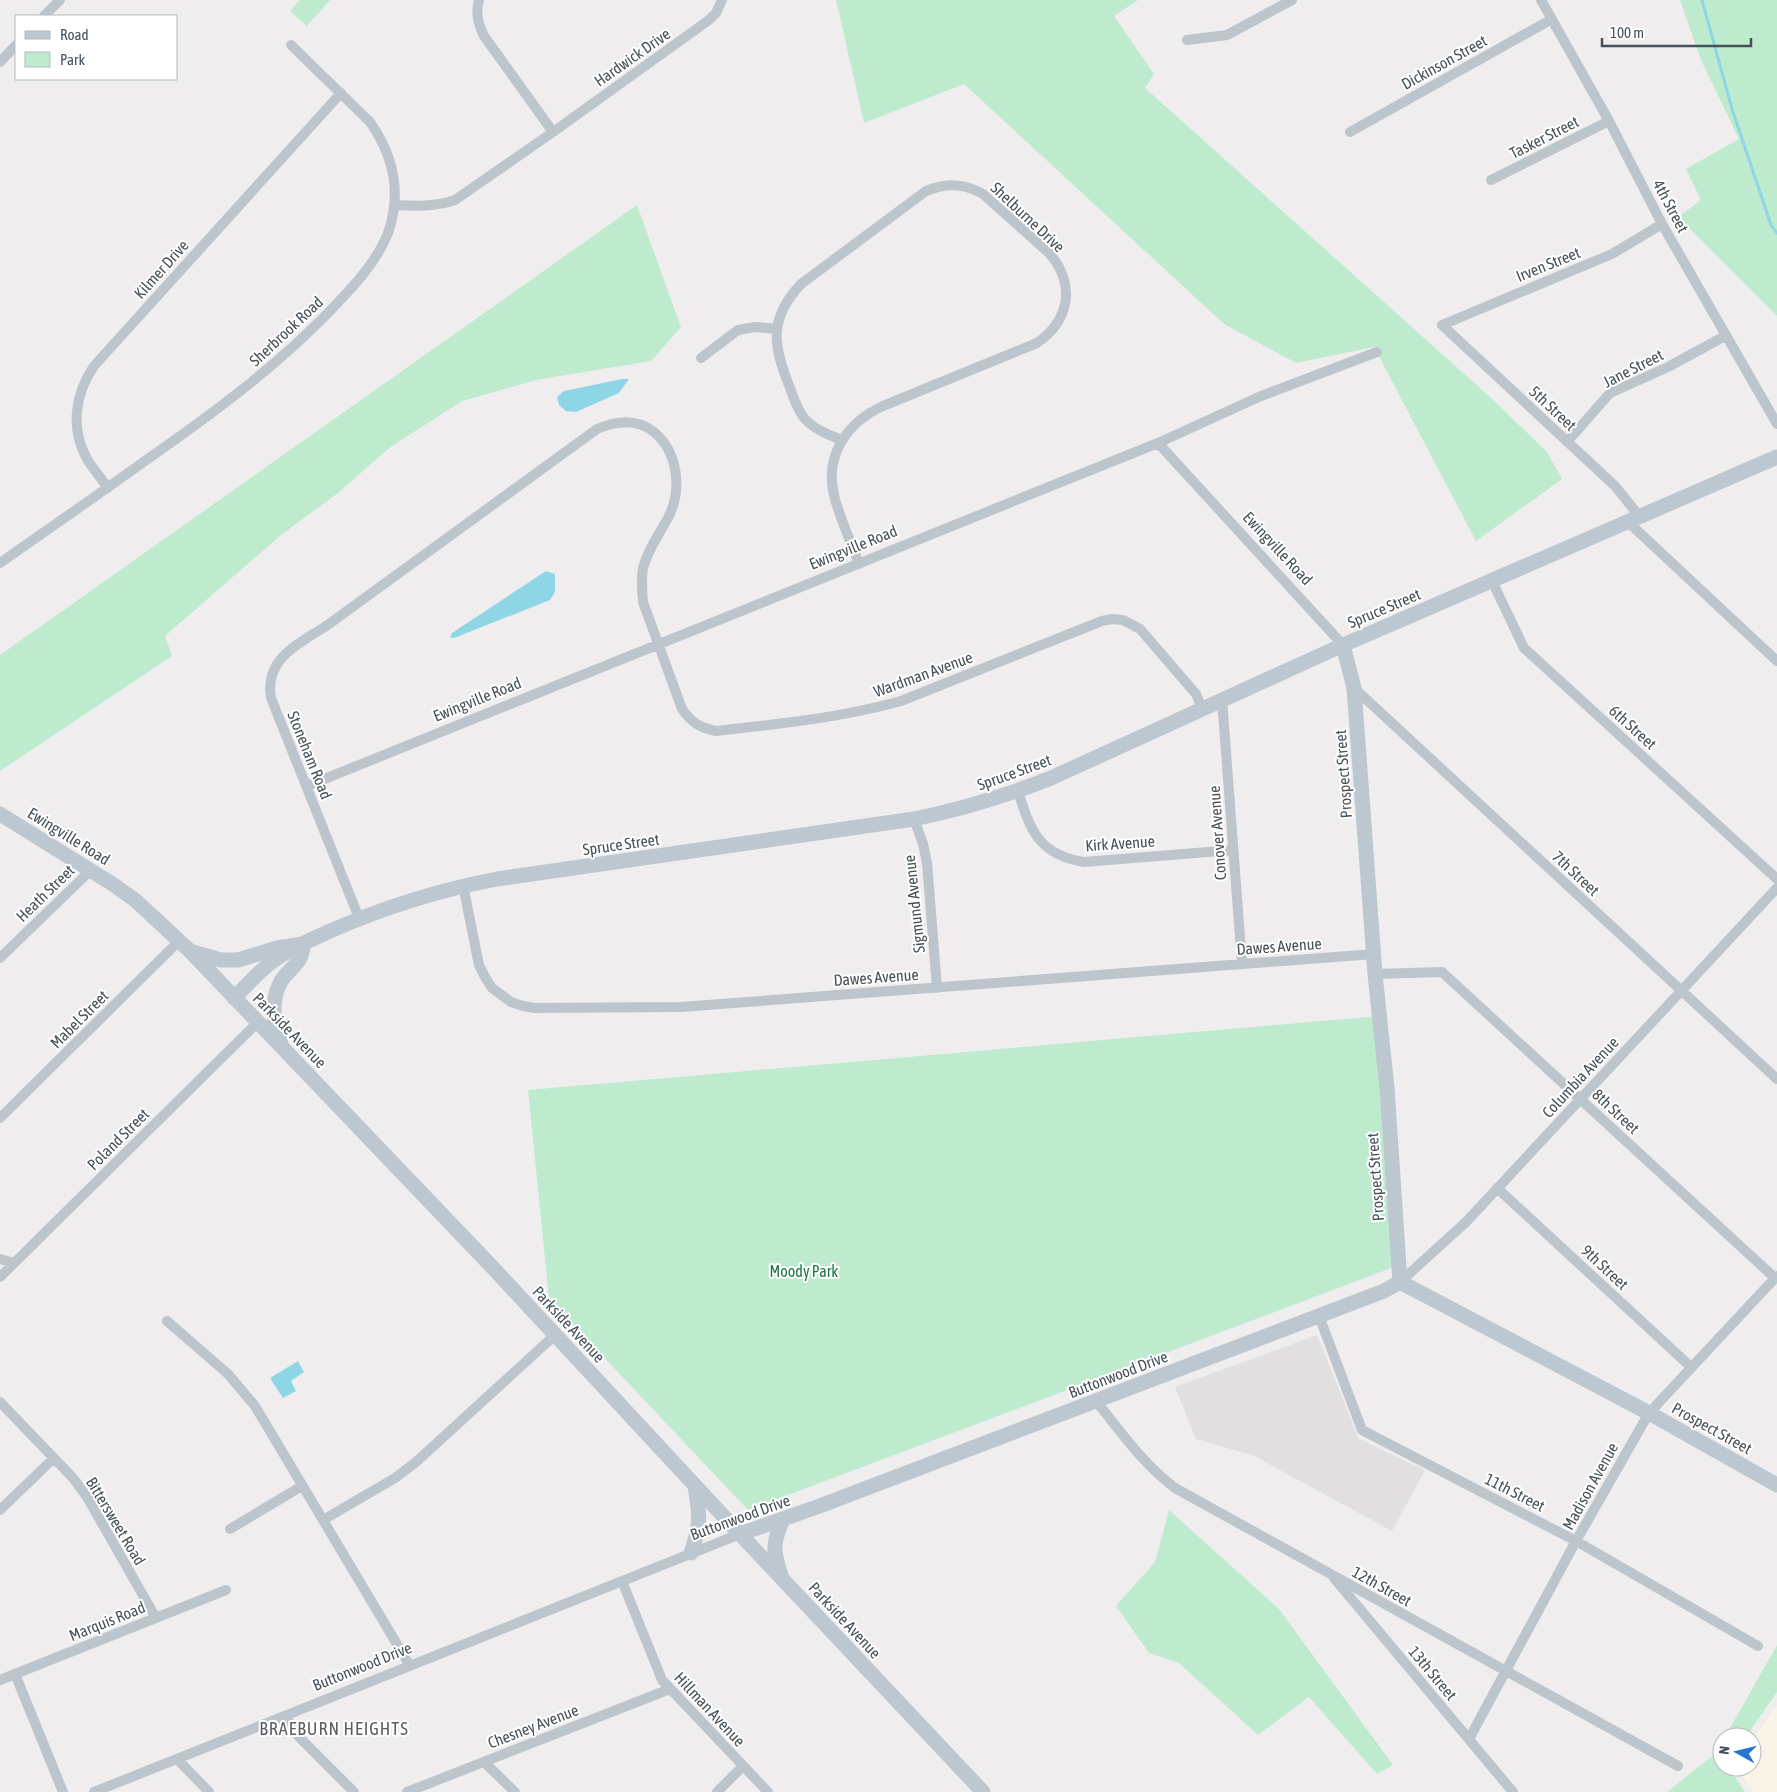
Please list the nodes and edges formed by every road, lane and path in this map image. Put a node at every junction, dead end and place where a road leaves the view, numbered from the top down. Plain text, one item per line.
1 (60, 0) edge
2 (478, 0) edge
3 (722, 0) edge
4 (1292, 0) edge
5 (1541, 0) edge
6 (45, 15) edge
7 (1552, 19) junction
8 (1187, 40) dead end
9 (291, 45) dead end
10 (15, 46) edge
11 (0, 62) edge
12 (341, 93) junction
13 (1610, 121) junction
14 (553, 132) junction
15 (1350, 132) dead end
16 (1491, 180) dead end
17 (394, 205) junction
18 (1662, 224) junction
19 (1442, 324) joint
20 (777, 329) junction
21 (1725, 336) junction
22 (1377, 352) dead end
23 (700, 358) dead end
24 (1777, 424) edge
25 (842, 440) junction
26 (1567, 442) junction
27 (1158, 443) junction
28 (1777, 457) edge
29 (108, 488) junction
30 (1634, 520) junction
31 (0, 563) edge
32 (859, 564) junction
33 (1492, 581) junction
34 (659, 645) junction
35 (1343, 645) junction
36 (1777, 661) edge
37 (1354, 688) junction
38 (1222, 699) junction
39 (1202, 709) junction
40 (307, 786) junction
41 (1018, 791) junction
42 (0, 814) edge
43 (914, 818) junction
44 (1233, 850) junction
45 (90, 870) junction
46 (1777, 879) edge
47 (463, 885) junction
48 (1777, 888) edge
49 (120, 889) joint
50 (359, 918) junction
51 (303, 944) junction
52 (185, 946) junction
53 (1374, 954) junction
54 (0, 958) edge
55 (1242, 964) junction
56 (1375, 974) junction
57 (937, 988) junction
58 (1681, 990) junction
59 (234, 998) junction
60 (258, 1022) junction
61 (282, 1048) junction
62 (1777, 1079) edge
63 (1580, 1099) junction
64 (0, 1118) edge
65 (1497, 1188) junction
66 (0, 1259) edge
67 (14, 1263) junction
68 (0, 1277) edge
69 (1776, 1277) edge
70 (1400, 1282) junction
71 (1318, 1316) junction
72 (167, 1321) dead end
73 (555, 1335) junction
74 (1691, 1367) junction
75 (1096, 1401) junction
76 (0, 1402) edge
77 (1649, 1413) junction
78 (54, 1458) junction
79 (1777, 1485) edge
80 (302, 1486) junction
81 (695, 1486) junction
82 (0, 1510) edge
83 (783, 1519) junction
84 (323, 1520) junction
85 (230, 1529) dead end
86 (740, 1534) junction
87 (1576, 1541) junction
88 (692, 1553) junction
89 (1330, 1574) junction
90 (781, 1578) junction
91 (622, 1581) junction
92 (226, 1590) dead end
93 (156, 1618) junction
94 (1758, 1646) dead end
95 (410, 1666) junction
96 (1506, 1671) junction
97 (15, 1674) junction
98 (0, 1680) edge
99 (670, 1689) junction
100 (285, 1716) junction
101 (1469, 1740) junction
102 (177, 1759) junction
103 (484, 1762) junction
104 (744, 1766) junction
105 (1678, 1766) dead end
106 (64, 1792) edge
107 (94, 1792) edge
108 (209, 1792) edge
109 (354, 1792) edge
110 (407, 1792) edge
111 (515, 1792) edge
112 (718, 1792) edge
113 (768, 1792) edge
114 (983, 1792) edge
115 (1513, 1792) edge

1 - 6 street
2 - 14 street
3 - 14 street, Hardwick Drive
4 - 8 street
5 - 7 street, 4th Street
7 - 13 street, 4th Street
7 - 15 street, Dickinson Street
9 - 12 street, Sherbrook Road
10 - 11 street
12 - 17 street, Sherbrook Road
12 - 29 street, Kilmer Drive
13 - 16 street, Tasker Street
13 - 18 street, 4th Street
14 - 17 street, Hardwick Drive
17 - 29 street, Sherbrook Road
18 - 19 street, Irven Street
18 - 21 street, 4th Street
19 - 26 street, 5th Street
20 - 23 street
20 - 25 street, Shelburne Drive
20 - 25 street, Shelburne Drive
21 - 24 street, 4th Street
21 - 26 street, Jane Street
22 - 27 street
25 - 32 street, Shelburne Drive
26 - 30 street, 5th Street
27 - 32 street, Ewingville Road
27 - 35 street, Ewingville Road
28 - 30 street, Spruce Street
29 - 31 street, Sherbrook Road
30 - 33 street, Spruce Street
30 - 36 street, 5th Street
32 - 34 street, Ewingville Road
33 - 35 street, Spruce Street
33 - 46 street, 6th Street
34 - 39 street, Wardman Avenue
34 - 40 street, Ewingville Road
34 - 40 street, Stoneham Road
35 - 37 street, Prospect Street
35 - 38 street, Spruce Street
37 - 53 street, Prospect Street
37 - 58 street, 7th Street
38 - 39 street, Spruce Street
38 - 44 street, Conover Avenue
39 - 41 street, Spruce Street
40 - 50 street, Stoneham Road
41 - 43 street, Spruce Street
41 - 44 street, Kirk Avenue
42 - 45 street, Ewingville Road
43 - 47 street, Spruce Street
43 - 57 street, Sigmund Avenue
44 - 55 street, Conover Avenue
45 - 49 street, Ewingville Road
45 - 54 street, Heath Street
47 - 50 street, Spruce Street
47 - 57 street, Dawes Avenue
48 - 58 street, Columbia Avenue
49 - 52 street, Parkside Avenue
50 - 51 street, Spruce Street
51 - 52 street
51 - 59 street, Spruce Street
51 - 61 street
52 - 59 street, Parkside Avenue
52 - 64 street, Mabel Street
53 - 55 street, Dawes Avenue
53 - 56 street, Prospect Street
55 - 57 street, Dawes Avenue
56 - 63 street, 8th Street
56 - 70 street, Prospect Street
58 - 62 street, 7th Street
58 - 63 street, Columbia Avenue
59 - 60 street, Parkside Avenue
60 - 61 street, Parkside Avenue
60 - 67 street, Poland Street
61 - 73 street, Parkside Avenue
63 - 65 street, Columbia Avenue
63 - 69 street, 8th Street
65 - 70 street, Columbia Avenue
65 - 74 street, 9th Street
66 - 67 street
67 - 68 street, Poland Street
69 - 74 street, Madison Avenue
70 - 71 street, Buttonwood Drive
70 - 77 street, Prospect Street
71 - 75 street, Buttonwood Drive
71 - 87 street, 11th Street
72 - 80 street
73 - 81 street, Parkside Avenue
73 - 84 street
74 - 77 street, Madison Avenue
75 - 83 street, Buttonwood Drive
75 - 89 street, 12th Street
76 - 78 street, Bittersweet Road
77 - 79 street, Prospect Street
77 - 87 street, Madison Avenue
78 - 82 street
78 - 93 street, Bittersweet Road
80 - 84 street
80 - 85 street
81 - 86 street, Parkside Avenue
81 - 88 street
83 - 86 street, Buttonwood Drive
83 - 90 street
84 - 95 street
86 - 88 street, Buttonwood Drive
86 - 90 street, Parkside Avenue
87 - 94 street, 11th Street
87 - 96 street, Madison Avenue
88 - 91 street, Buttonwood Drive
89 - 96 street, 12th Street
89 - 101 street, 13th Street
90 - 114 street, Parkside Avenue
91 - 95 street, Buttonwood Drive
91 - 99 street, Hillman Avenue
92 - 93 street, Marquis Road
93 - 97 street, Marquis Road
95 - 100 street, Buttonwood Drive
96 - 101 street, Madison Avenue
96 - 105 street, 12th Street
97 - 98 street, Marquis Road
97 - 106 street
99 - 103 street, Chesney Avenue
99 - 104 street, Hillman Avenue
100 - 102 street, Buttonwood Drive
100 - 109 street
101 - 115 street, 13th Street
102 - 107 street, Buttonwood Drive
102 - 108 street
103 - 110 street, Chesney Avenue
103 - 111 street
104 - 112 street
104 - 113 street, Hillman Avenue

